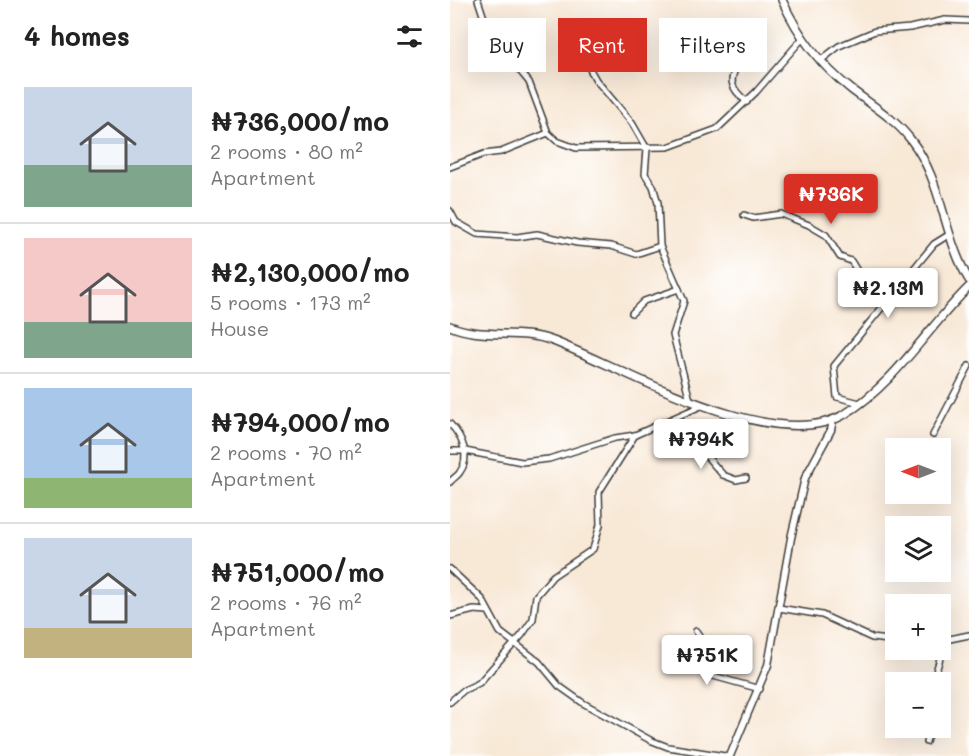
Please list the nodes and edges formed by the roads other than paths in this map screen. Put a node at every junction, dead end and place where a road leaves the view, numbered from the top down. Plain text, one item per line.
1 (478, 0) edge
2 (782, 0) edge
3 (969, 21) edge
4 (802, 39) junction
5 (820, 61) junction
6 (591, 72) edge
7 (733, 72) edge
8 (747, 102) junction
9 (548, 133) junction
10 (647, 149) junction
11 (451, 165) edge
12 (450, 211) edge
13 (744, 215) dead end
14 (950, 234) junction
15 (660, 246) junction
16 (969, 280) edge
17 (969, 287) edge
18 (680, 289) junction
19 (892, 292) junction
20 (632, 313) dead end
21 (450, 326) edge
22 (969, 366) edge
23 (690, 400) junction
24 (860, 403) junction
25 (703, 405) junction
26 (674, 419) junction
27 (833, 420) junction
28 (450, 424) edge
29 (635, 435) junction
30 (933, 435) dead end
31 (450, 451) edge
32 (465, 451) junction
33 (747, 478) dead end
34 (450, 482) edge
35 (450, 569) edge
36 (779, 608) junction
37 (488, 611) junction
38 (450, 616) edge
39 (696, 631) dead end
40 (969, 635) edge
41 (951, 639) edge
42 (885, 640) edge
43 (512, 644) junction
44 (760, 689) junction
45 (450, 702) edge
46 (927, 738) edge
47 (926, 742) dead end
48 (726, 756) edge
49 (730, 756) edge

1 - 9 street
2 - 4 main road
3 - 5 street
4 - 5 main road
4 - 8 street
5 - 14 main road
6 - 10 street
7 - 8 street
8 - 10 street
9 - 10 street
9 - 11 street
10 - 15 street
12 - 15 street
13 - 19 street
14 - 16 main road
14 - 19 street
15 - 18 street
17 - 24 main road
18 - 20 street
18 - 23 street
19 - 24 street
21 - 23 main road
22 - 30 street
23 - 25 main road
24 - 27 main road
25 - 26 street
25 - 27 main road
26 - 29 street
26 - 33 street
27 - 36 street
28 - 32 street
29 - 32 street
29 - 43 street
31 - 32 street
32 - 34 street
35 - 37 street
36 - 42 street
36 - 44 street
37 - 38 street
37 - 43 street
39 - 44 street
40 - 41 street
43 - 45 street
43 - 48 street
44 - 49 street
46 - 47 street

